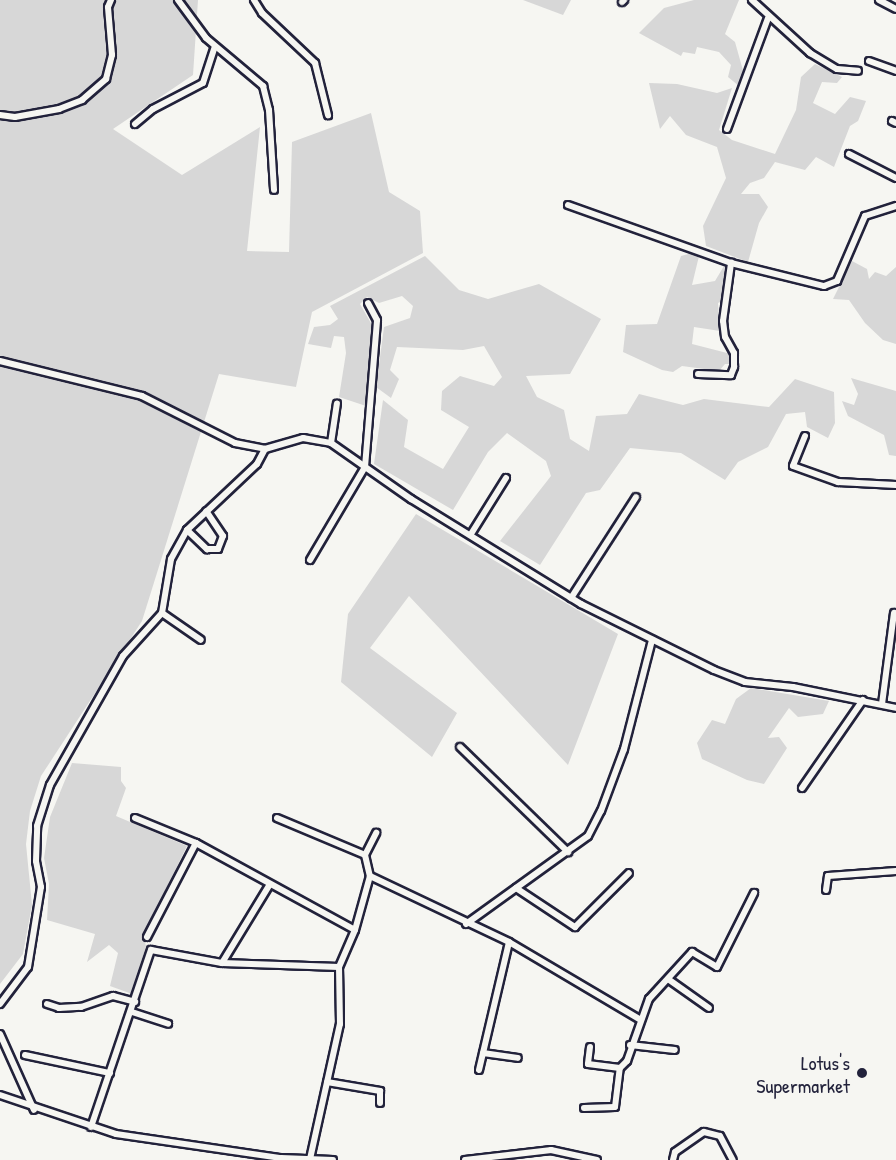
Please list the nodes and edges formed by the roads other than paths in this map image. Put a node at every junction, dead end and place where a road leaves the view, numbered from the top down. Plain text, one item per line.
1 (111, 0) edge
2 (178, 0) edge
3 (254, 0) edge
4 (752, 0) edge
5 (879, 0) edge
6 (896, 9) edge
7 (768, 18) junction
8 (215, 47) junction
9 (869, 61) dead end
10 (858, 71) dead end
11 (896, 71) edge
12 (0, 115) edge
13 (328, 115) dead end
14 (135, 124) dead end
15 (727, 129) dead end
16 (849, 154) dead end
17 (896, 178) edge
18 (274, 190) dead end
19 (568, 205) dead end
20 (896, 206) edge
21 (731, 263) junction
22 (368, 303) dead end
23 (0, 361) edge
24 (698, 374) dead end
25 (336, 403) dead end
26 (805, 436) dead end
27 (331, 443) junction
28 (265, 449) junction
29 (365, 466) junction
30 (506, 478) dead end
31 (896, 485) edge
32 (636, 497) dead end
33 (206, 511) junction
34 (187, 530) junction
35 (471, 534) junction
36 (310, 560) dead end
37 (572, 598) junction
38 (162, 613) junction
39 (894, 613) dead end
40 (201, 640) dead end
41 (652, 640) junction
42 (863, 700) junction
43 (882, 704) junction
44 (896, 708) edge
45 (460, 747) dead end
46 (802, 788) dead end
47 (135, 818) dead end
48 (277, 818) dead end
49 (376, 833) dead end
50 (196, 843) junction
51 (568, 852) junction
52 (365, 855) junction
53 (896, 871) edge
54 (629, 873) dead end
55 (370, 876) junction
56 (270, 884) junction
57 (516, 888) junction
58 (826, 890) dead end
59 (754, 893) dead end
60 (466, 924) junction
61 (355, 930) junction
62 (147, 937) dead end
63 (509, 942) junction
64 (222, 963) junction
65 (339, 967) junction
66 (669, 979) junction
67 (135, 1002) junction
68 (0, 1004) edge
69 (47, 1004) dead end
70 (709, 1008) dead end
71 (132, 1012) junction
72 (639, 1019) junction
73 (168, 1024) dead end
74 (0, 1034) edge
75 (630, 1045) junction
76 (590, 1047) dead end
77 (675, 1050) dead end
78 (483, 1053) junction
79 (26, 1055) dead end
80 (518, 1058) dead end
81 (620, 1068) junction
82 (479, 1070) dead end
83 (110, 1073) junction
84 (327, 1082) junction
85 (0, 1095) edge
86 (380, 1103) dead end
87 (584, 1108) dead end
88 (34, 1110) junction
89 (92, 1127) junction
90 (310, 1159) edge
91 (333, 1160) edge
92 (465, 1160) edge
93 (597, 1160) edge
94 (673, 1160) edge
95 (733, 1160) edge

1 - 12 street
2 - 8 street
3 - 13 street
4 - 7 street
5 - 6 street
7 - 10 street
7 - 15 street
8 - 14 street
8 - 18 street
9 - 11 street
16 - 17 street
19 - 21 street
20 - 21 street
21 - 24 street
22 - 29 street
23 - 28 street
25 - 27 street
26 - 31 street
27 - 28 street
27 - 29 street
28 - 33 street
29 - 35 street
29 - 36 street
30 - 35 street
32 - 37 street
33 - 34 street
33 - 34 street
34 - 38 street
35 - 37 street
37 - 41 street
38 - 40 street
38 - 68 street
39 - 43 street
41 - 42 street
41 - 51 street
42 - 43 street
42 - 46 street
43 - 44 street
45 - 51 street
47 - 50 street
48 - 52 street
49 - 52 street
50 - 56 street
50 - 62 street
51 - 57 street
52 - 55 street
53 - 58 street
54 - 57 street
55 - 60 street
55 - 61 street
56 - 61 street
56 - 64 street
57 - 60 street
59 - 66 street
60 - 63 street
61 - 65 street
63 - 72 street
63 - 78 street
64 - 65 street
64 - 67 street
65 - 84 street
66 - 70 street
66 - 72 street
67 - 69 street
67 - 71 street
71 - 73 street
71 - 83 street
72 - 75 street
74 - 88 street
75 - 77 street
75 - 81 street
76 - 81 street
78 - 80 street
78 - 82 street
79 - 83 street
81 - 87 street
83 - 89 street
84 - 86 street
84 - 90 street
85 - 88 street
88 - 89 street
89 - 90 street
90 - 91 street
92 - 93 street
94 - 95 street

